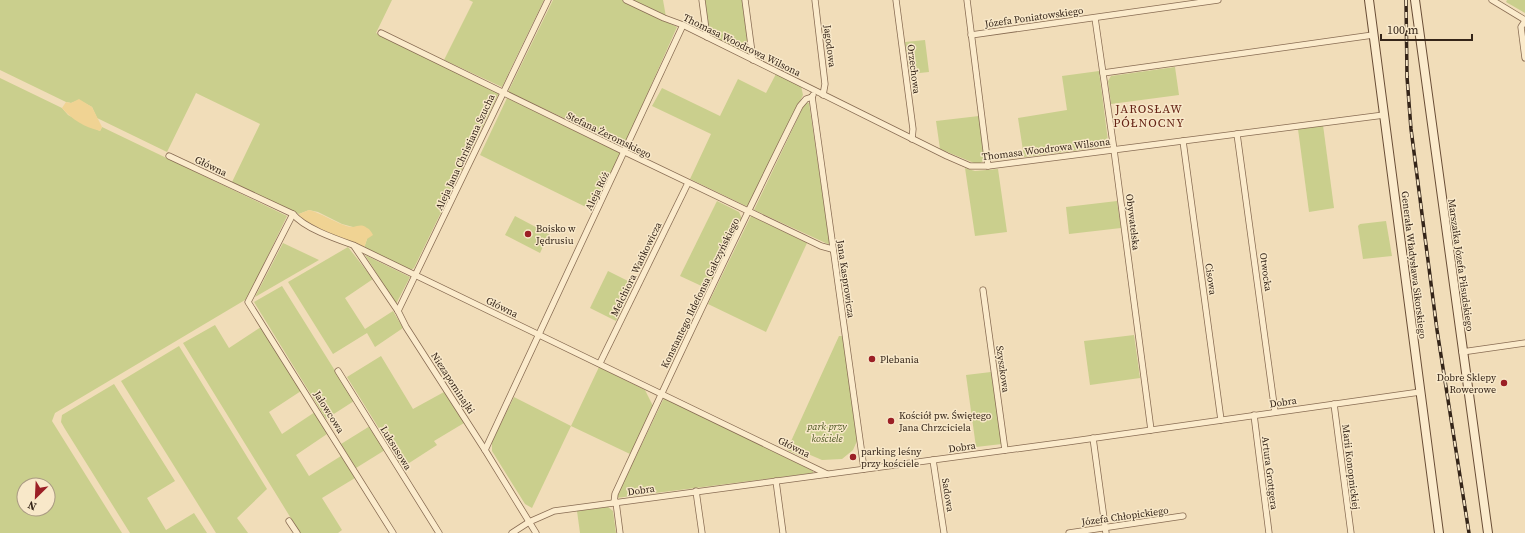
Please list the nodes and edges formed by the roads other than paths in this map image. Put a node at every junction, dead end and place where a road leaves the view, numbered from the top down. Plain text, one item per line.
1 (548, 0) edge
2 (626, 0) edge
3 (702, 0) edge
4 (745, 0) edge
5 (815, 0) edge
6 (896, 0) edge
7 (967, 0) edge
8 (1218, 0) edge
9 (1369, 0) edge
10 (1415, 0) edge
11 (1492, 0) edge
12 (1095, 18) junction
13 (1525, 20) edge
14 (683, 25) junction
15 (380, 33) dead end
16 (971, 35) junction
17 (1373, 35) junction
18 (707, 37) junction
19 (1525, 58) edge
20 (753, 60) junction
21 (1103, 73) junction
22 (815, 91) junction
23 (503, 92) junction
24 (822, 95) junction
25 (812, 98) junction
26 (1384, 115) junction
27 (1237, 134) junction
28 (912, 139) junction
29 (1183, 141) junction
30 (1114, 150) junction
31 (625, 152) junction
32 (170, 156) dead end
33 (988, 166) junction
34 (688, 183) junction
35 (749, 212) junction
36 (293, 214) junction
37 (353, 245) junction
38 (832, 249) junction
39 (416, 275) junction
40 (983, 290) dead end
41 (398, 311) junction
42 (538, 335) junction
43 (1525, 343) edge
44 (1462, 352) junction
45 (600, 363) junction
46 (338, 372) dead end
47 (1420, 392) junction
48 (662, 394) junction
49 (1334, 404) junction
50 (1275, 412) junction
51 (1254, 415) junction
52 (1221, 420) junction
53 (1151, 430) junction
54 (1093, 438) junction
55 (486, 450) junction
56 (1005, 450) junction
57 (933, 460) junction
58 (864, 469) junction
59 (828, 474) junction
60 (776, 481) junction
61 (696, 491) junction
62 (615, 502) junction
63 (1183, 516) dead end
64 (289, 521) dead end
65 (529, 522) junction
66 (1106, 530) edge
67 (297, 533) edge
68 (393, 533) edge
69 (439, 533) edge
70 (512, 533) edge
71 (536, 533) edge
72 (620, 533) edge
73 (702, 533) edge
74 (783, 533) edge
75 (944, 533) edge
76 (1068, 533) edge
77 (1269, 533) edge
78 (1351, 533) edge
79 (1439, 533) edge
80 (1488, 533) edge

1 - 23 street, Aleja Jana Christiana Szucha
2 - 14 street, Thomasa Woodrowa Wilsona
3 - 18 street
4 - 20 street
5 - 24 street, Jagodowa
6 - 28 street, Orzechowa
7 - 16 street
8 - 12 street, Józefa Poniatowskiego
9 - 17 main road, Generała Władysława Sikorskiego
10 - 44 main road, Marszałka Józefa Piłsudskiego
11 - 13 street
12 - 16 street, Józefa Poniatowskiego
12 - 21 street, Obywatelska
13 - 19 street
14 - 18 street, Thomasa Woodrowa Wilsona
14 - 31 street, Aleja Róż
15 - 23 street, Stefana Żeromskiego
16 - 33 street
17 - 21 street
17 - 26 main road, Generała Władysława Sikorskiego
18 - 20 street, Thomasa Woodrowa Wilsona
20 - 22 street, Thomasa Woodrowa Wilsona
21 - 30 street, Obywatelska
22 - 24 street, Thomasa Woodrowa Wilsona
22 - 25 street
23 - 31 street, Stefana Żeromskiego
23 - 39 street, Aleja Jana Christiana Szucha
24 - 28 street, Thomasa Woodrowa Wilsona
25 - 35 street, Konstantego Ildefonsa Gałczyńskiego
25 - 38 street, Jana Kasprowicza
26 - 27 street, Thomasa Woodrowa Wilsona
26 - 47 main road, Generała Władysława Sikorskiego
27 - 29 street, Thomasa Woodrowa Wilsona
27 - 50 street, Otwocka
28 - 33 street, Thomasa Woodrowa Wilsona
29 - 30 street, Thomasa Woodrowa Wilsona
29 - 52 street, Cisowa
30 - 33 street, Thomasa Woodrowa Wilsona
30 - 53 street, Obywatelska
31 - 34 street, Stefana Żeromskiego
31 - 42 street, Aleja Róż
32 - 36 street, Główna
34 - 35 street, Stefana Żeromskiego
34 - 45 street, Melchiora Wańkowicza
35 - 38 street, Stefana Żeromskiego
35 - 48 street, Konstantego Ildefonsa Gałczyńskiego
36 - 37 street, Główna
36 - 68 street, Jałowcowa
37 - 39 street, Główna
37 - 41 street, Niezapominajki
38 - 58 street, Jana Kasprowicza
39 - 41 street, Aleja Jana Christiana Szucha
39 - 42 street, Główna
40 - 56 street, Szyszkowa
41 - 55 street, Niezapominajki
42 - 45 street, Główna
42 - 55 street, Aleja Róż
43 - 44 street
44 - 80 main road, Marszałka Józefa Piłsudskiego
45 - 48 street, Główna
46 - 69 street, Luksusowa
47 - 49 street, Dobra
47 - 79 main road, Generała Władysława Sikorskiego
48 - 59 street, Główna
48 - 62 street, Konstantego Ildefonsa Gałczyńskiego
49 - 50 street, Dobra
49 - 78 street, Marii Konopnickiej
50 - 51 street, Dobra
51 - 52 street, Dobra
51 - 77 street, Artura Grottgera
52 - 53 street, Dobra
53 - 54 street, Dobra
54 - 56 street, Dobra
54 - 66 street
55 - 65 street, Niezapominajki
56 - 57 street, Dobra
57 - 58 street, Dobra
57 - 75 street, Sadowa
58 - 59 street, Dobra
59 - 60 street, Dobra
60 - 61 street, Dobra
60 - 74 street
61 - 62 street, Dobra
61 - 73 street
62 - 65 street, Dobra
62 - 72 street
63 - 66 street, Józefa Chłopickiego
64 - 67 street
65 - 70 street, Dobra
65 - 71 street, Niezapominajki
66 - 76 street, Józefa Chłopickiego

